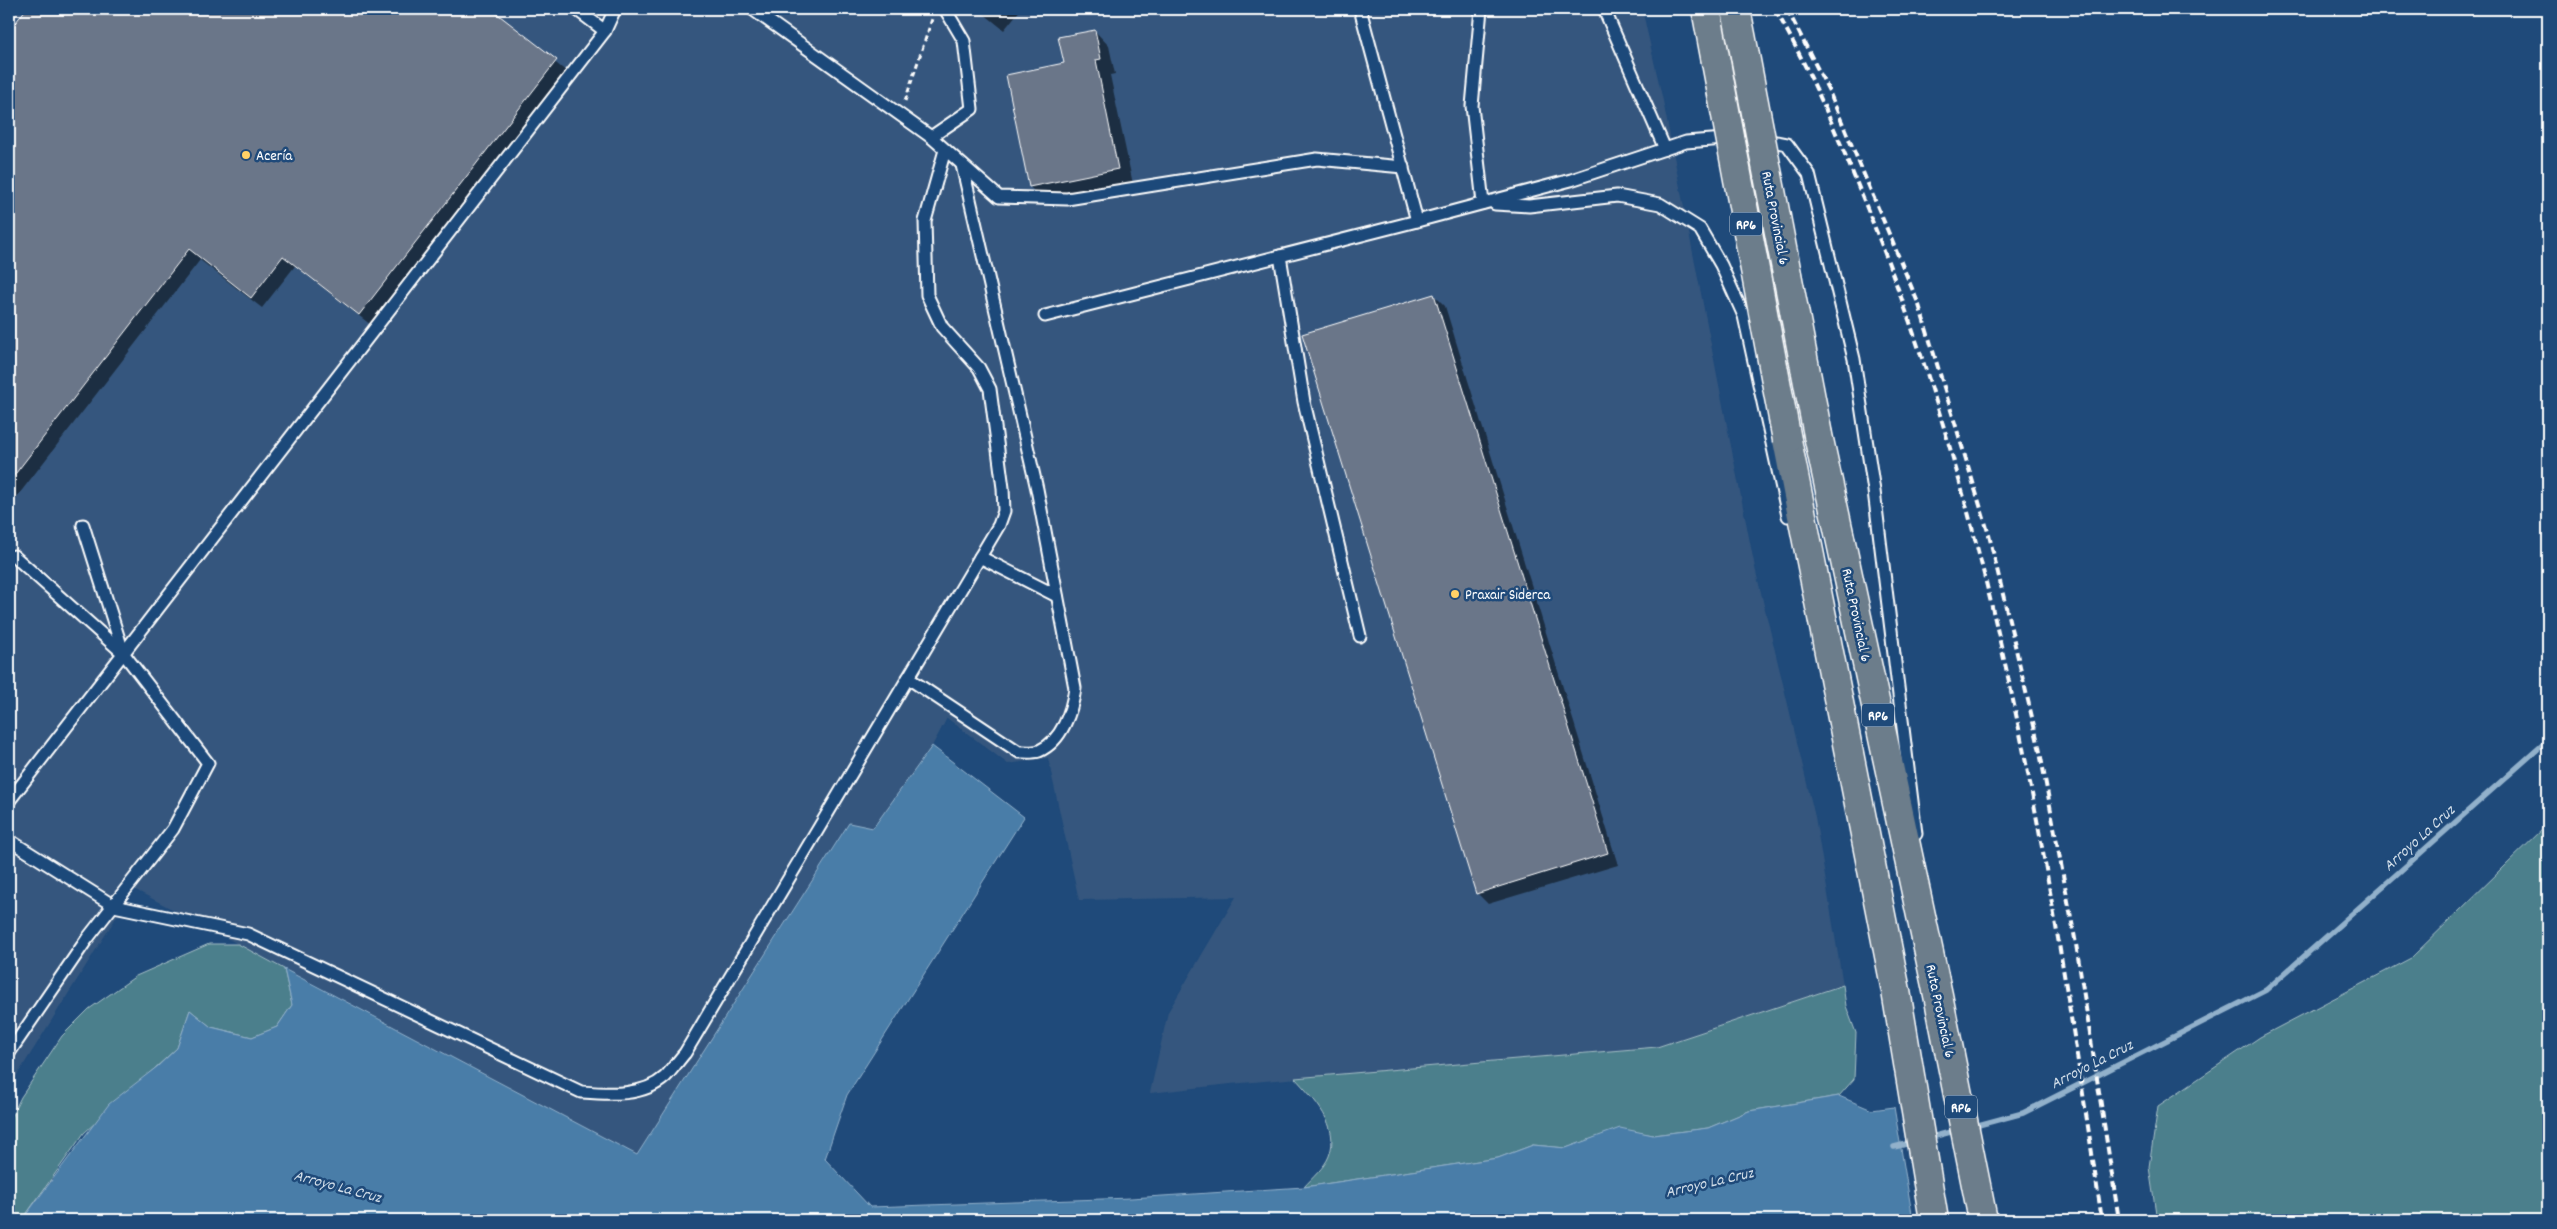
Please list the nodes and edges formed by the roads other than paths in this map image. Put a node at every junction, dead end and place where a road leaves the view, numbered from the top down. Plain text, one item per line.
1 (576, 9) edge
2 (615, 9) edge
3 (752, 9) edge
4 (945, 9) edge
5 (1360, 9) edge
6 (1481, 9) edge
7 (1604, 9) edge
8 (1706, 9) edge
9 (1736, 9) edge
10 (605, 32) junction
11 (931, 137) junction
12 (1665, 149) junction
13 (945, 150) junction
14 (962, 165) junction
15 (1402, 167) junction
16 (1483, 204) junction
17 (1417, 221) junction
18 (1280, 256) junction
19 (1045, 316) dead end
20 (83, 525) dead end
21 (1792, 531) dead end
22 (14, 556) dead end
23 (980, 557) junction
24 (1798, 559) dead end
25 (1057, 596) junction
26 (1360, 636) dead end
27 (124, 654) junction
28 (908, 678) junction
29 (1846, 738) junction
30 (9, 801) edge
31 (9, 840) edge
32 (114, 906) junction
33 (1936, 984) junction
34 (9, 1053) edge
35 (1934, 1220) edge
36 (1983, 1220) edge

1 - 10 lane
2 - 10 lane
3 - 11 lane
4 - 11 lane
5 - 15 lane
6 - 16 lane
7 - 12 lane
8 - 29 highway, Ruta Provincial 6 / RP6, bridge
9 - 33 highway, Ruta Provincial 6 / RP6, bridge
10 - 27 lane
11 - 13 lane
12 - 16 lane
12 - 33 lane
13 - 14 lane
13 - 23 lane
14 - 15 lane
14 - 25 lane
15 - 17 lane
16 - 17 lane
16 - 21 lane
17 - 18 lane
18 - 19 lane
18 - 26 lane
20 - 27 lane
22 - 27 lane
23 - 25 lane
23 - 28 lane
24 - 29 lane
25 - 28 lane
27 - 30 lane
27 - 32 lane
28 - 32 lane
29 - 35 highway, Ruta Provincial 6 / RP6
31 - 32 lane
32 - 34 lane
33 - 36 highway, Ruta Provincial 6 / RP6

